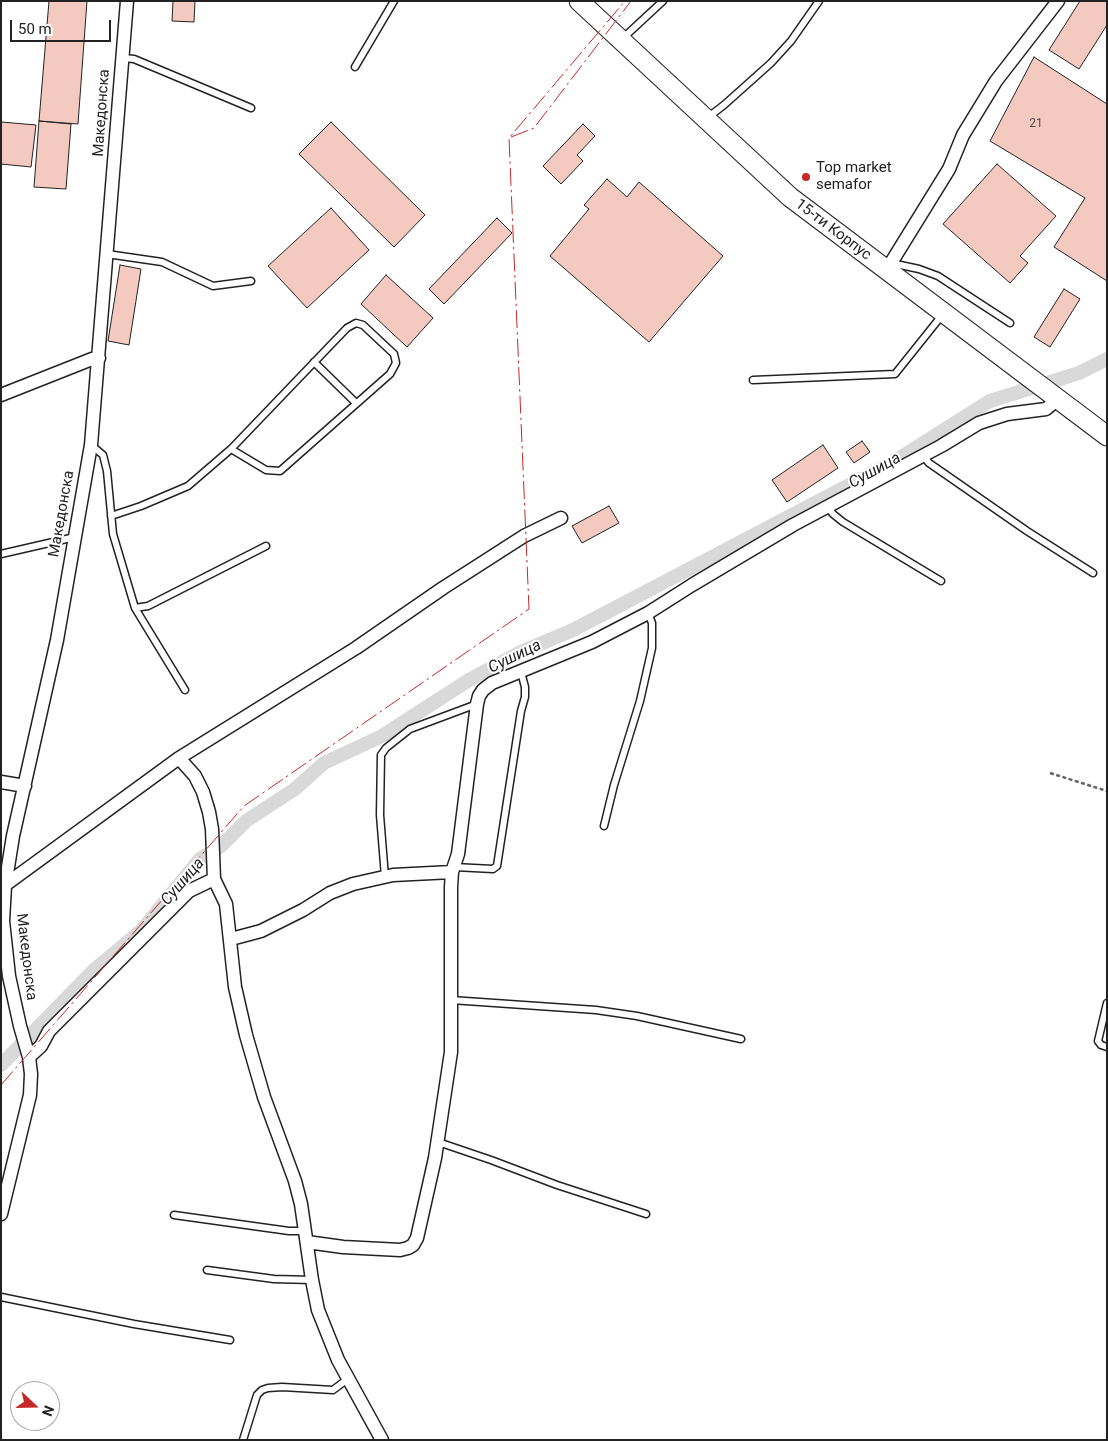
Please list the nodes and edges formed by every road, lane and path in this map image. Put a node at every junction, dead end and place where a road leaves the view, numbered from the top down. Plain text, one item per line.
1 (127, 1) edge
2 (394, 1) edge
3 (580, 1) edge
4 (662, 1) edge
5 (819, 1) edge
6 (1058, 1) edge
7 (621, 40) junction
8 (122, 58) junction
9 (355, 67) dead end
10 (252, 108) dead end
11 (706, 119) junction
12 (107, 254) junction
13 (889, 267) junction
14 (251, 281) dead end
15 (944, 313) junction
16 (1010, 323) dead end
17 (99, 358) junction
18 (314, 362) junction
19 (753, 380) dead end
20 (1, 395) edge
21 (1054, 396) junction
22 (356, 403) junction
23 (1107, 436) edge
24 (91, 445) junction
25 (231, 449) junction
26 (923, 456) junction
27 (827, 506) junction
28 (111, 516) junction
29 (561, 518) dead end
30 (75, 537) junction
31 (266, 546) dead end
32 (1, 554) edge
33 (1093, 573) dead end
34 (941, 581) dead end
35 (135, 608) junction
36 (648, 613) junction
37 (522, 672) junction
38 (185, 690) dead end
39 (477, 704) junction
40 (179, 758) junction
41 (1050, 773) dead end
42 (1, 782) edge
43 (25, 786) junction
44 (1107, 791) edge
45 (604, 826) dead end
46 (453, 870) junction
47 (385, 877) junction
48 (214, 879) junction
49 (3, 887) edge
50 (231, 939) junction
51 (451, 1000) junction
52 (1107, 1003) edge
53 (741, 1039) dead end
54 (1107, 1047) edge
55 (29, 1057) junction
56 (438, 1142) junction
57 (1, 1214) edge
58 (646, 1214) dead end
59 (174, 1215) dead end
60 (306, 1236) junction
61 (206, 1270) dead end
62 (312, 1280) junction
63 (1, 1298) edge
64 (230, 1340) dead end
65 (349, 1378) junction
66 (243, 1440) edge
67 (382, 1440) edge

1 - 8 street, Македонска
2 - 9 lane
3 - 7 main road, 15-ти Корпус
4 - 7 lane
5 - 11 lane
6 - 13 street
7 - 11 main road, 15-ти Корпус
8 - 10 lane
8 - 12 street, Македонска
11 - 13 main road, 15-ти Корпус
12 - 14 lane
12 - 17 street, Македонска
13 - 15 main road, 15-ти Корпус
13 - 16 lane
15 - 19 lane
15 - 21 main road, 15-ти Корпус
17 - 20 street
17 - 24 street, Македонска
18 - 22 lane
18 - 22 lane
18 - 25 lane
21 - 23 main road, 15-ти Корпус
21 - 26 street
22 - 25 lane
24 - 28 lane
24 - 30 street, Македонска
25 - 28 lane
26 - 27 street
26 - 33 lane
27 - 34 lane
27 - 36 street
28 - 35 lane
29 - 40 street
30 - 32 lane
30 - 43 street, Македонска
31 - 35 lane
35 - 38 lane
36 - 37 street
36 - 45 lane
37 - 39 street
37 - 46 lane
39 - 46 street
39 - 47 lane
40 - 48 street
40 - 49 street
41 - 44 path
42 - 43 street
43 - 49 street, Македонска
46 - 47 street
46 - 51 street
47 - 50 street
48 - 50 street
48 - 55 street
49 - 55 street, Македонска
50 - 60 street
51 - 53 lane
51 - 56 street
52 - 54 lane
55 - 57 street, Македонска
56 - 58 lane
56 - 60 street
59 - 60 lane
60 - 62 street
61 - 62 lane
62 - 65 street
63 - 64 lane
65 - 66 lane
65 - 67 street

